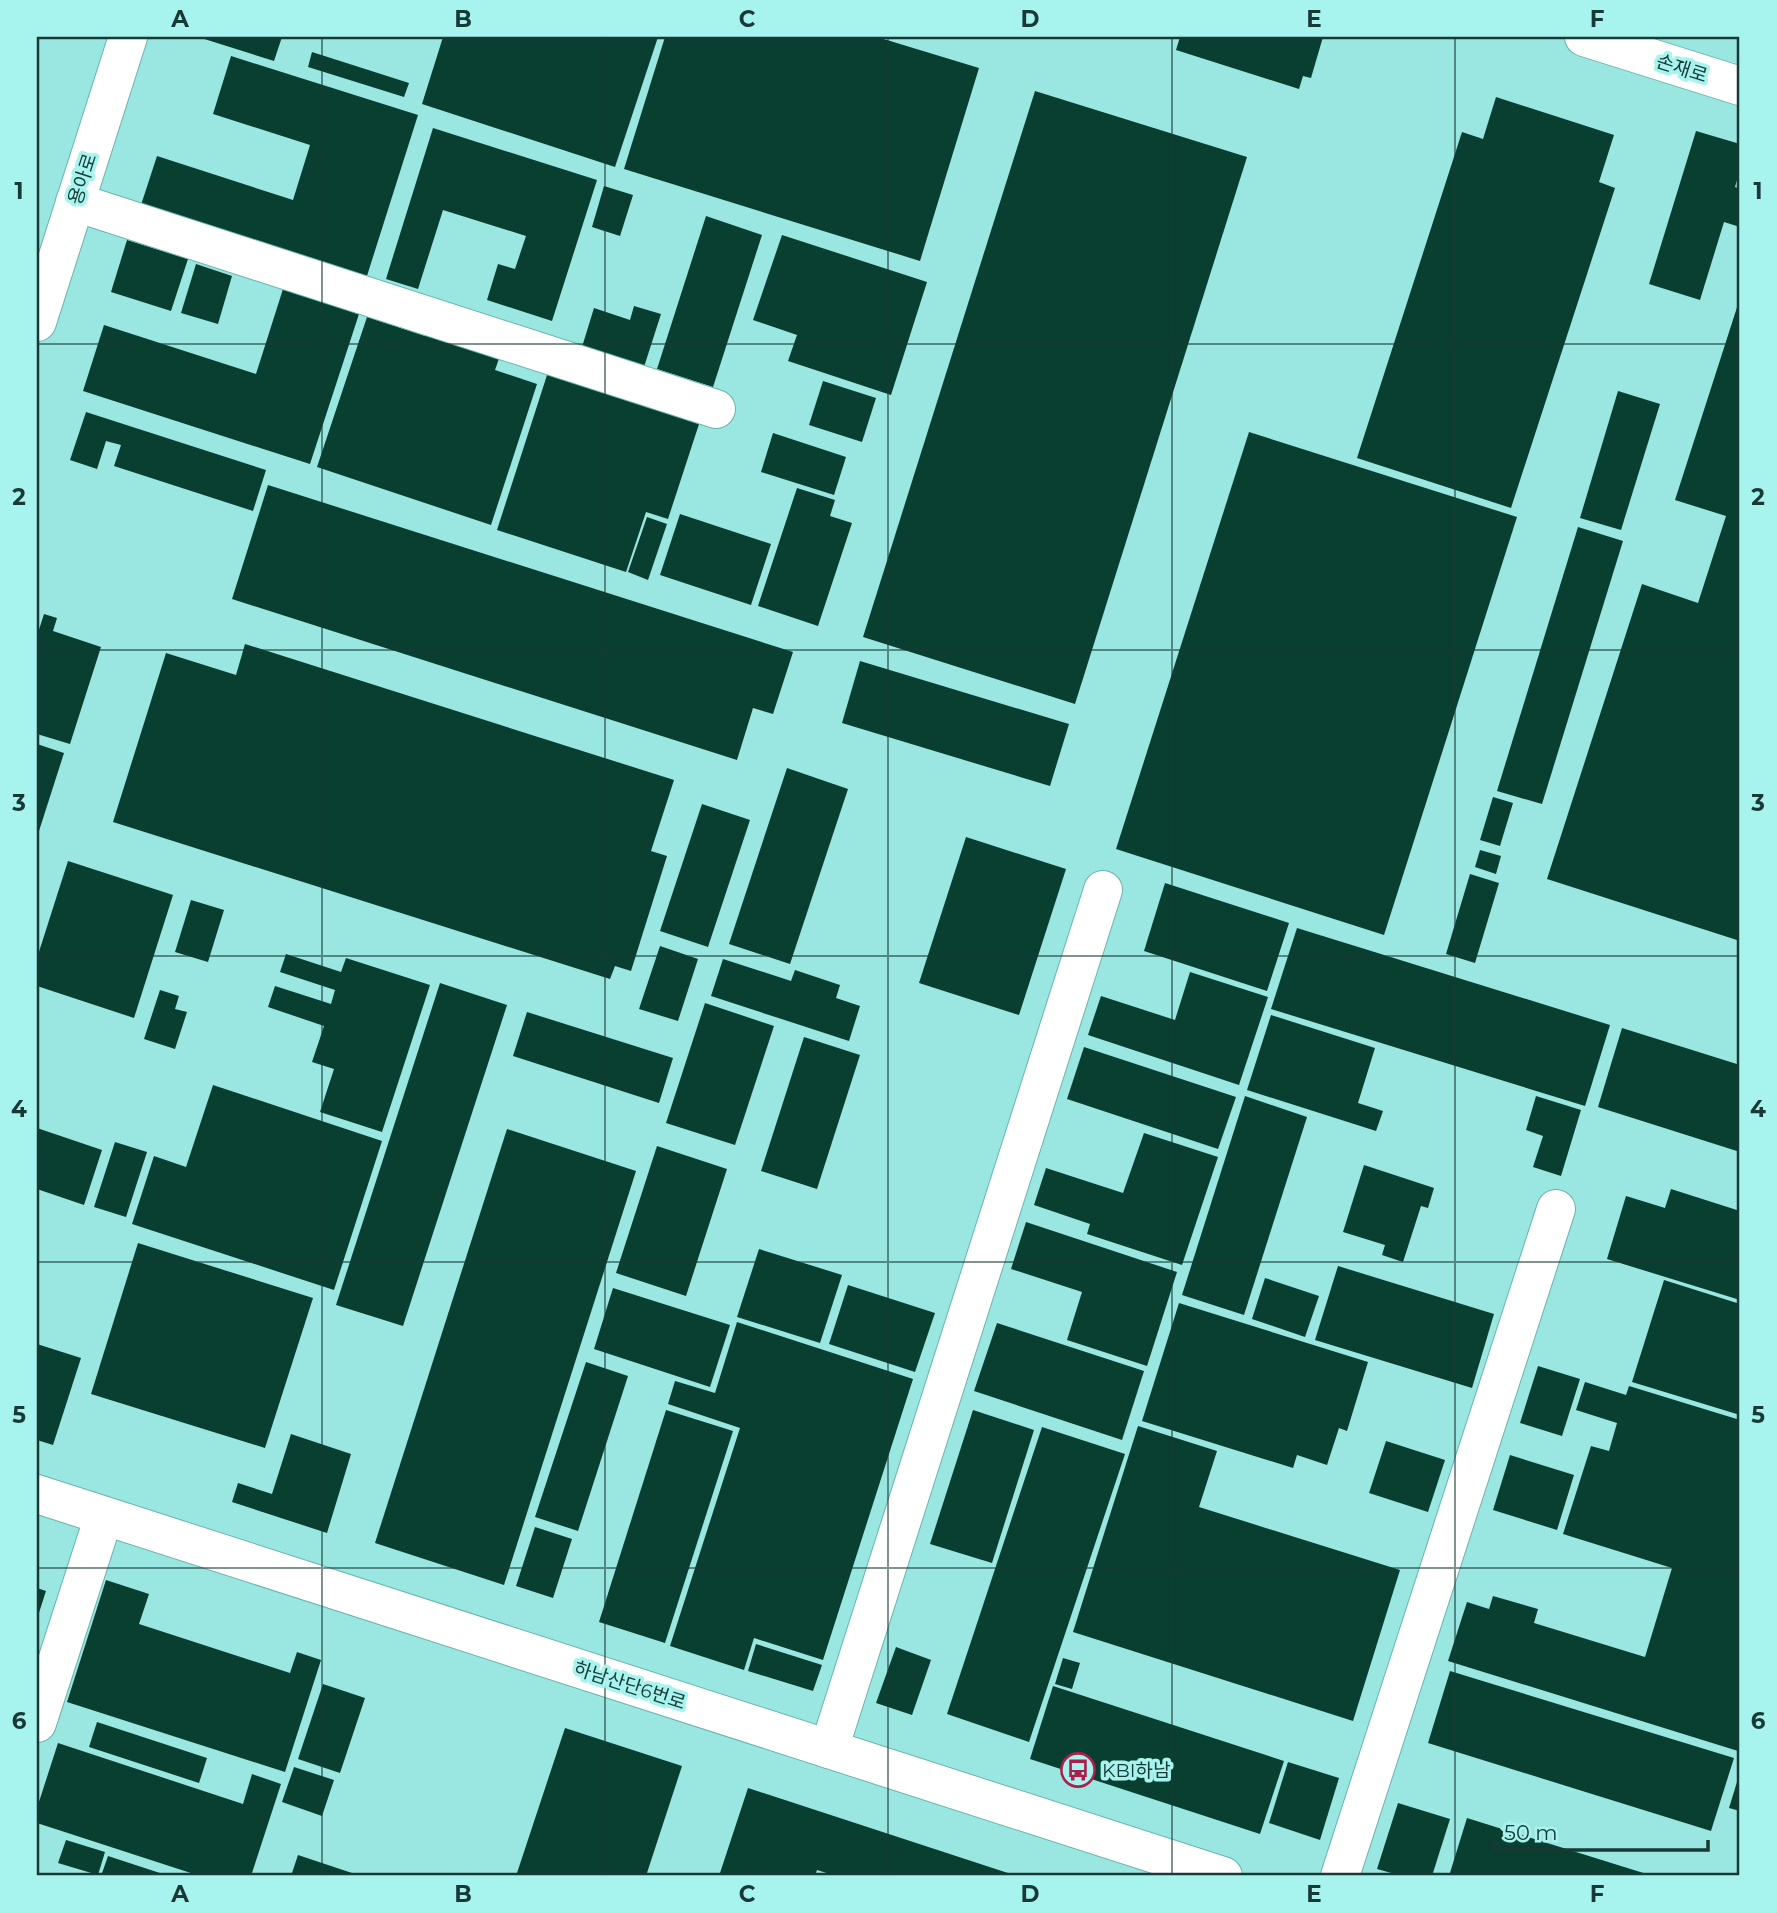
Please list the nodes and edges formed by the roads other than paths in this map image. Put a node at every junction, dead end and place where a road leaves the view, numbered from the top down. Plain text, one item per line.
1 (128, 37) edge
2 (1584, 37) edge
3 (1740, 86) edge
4 (75, 202) junction
5 (37, 322) edge
6 (716, 409) dead end
7 (1103, 890) dead end
8 (1556, 1209) dead end
9 (37, 1494) edge
10 (104, 1516) junction
11 (37, 1723) edge
12 (829, 1749) junction
13 (1223, 1876) edge
14 (1340, 1876) edge

1 - 4 street, 용아로
2 - 3 street, 손재로
4 - 5 street, 용아로
4 - 6 street
7 - 12 street
8 - 14 street
9 - 10 street, 하남산단6번로
10 - 11 street
10 - 12 street, 하남산단6번로
12 - 13 street, 하남산단6번로

